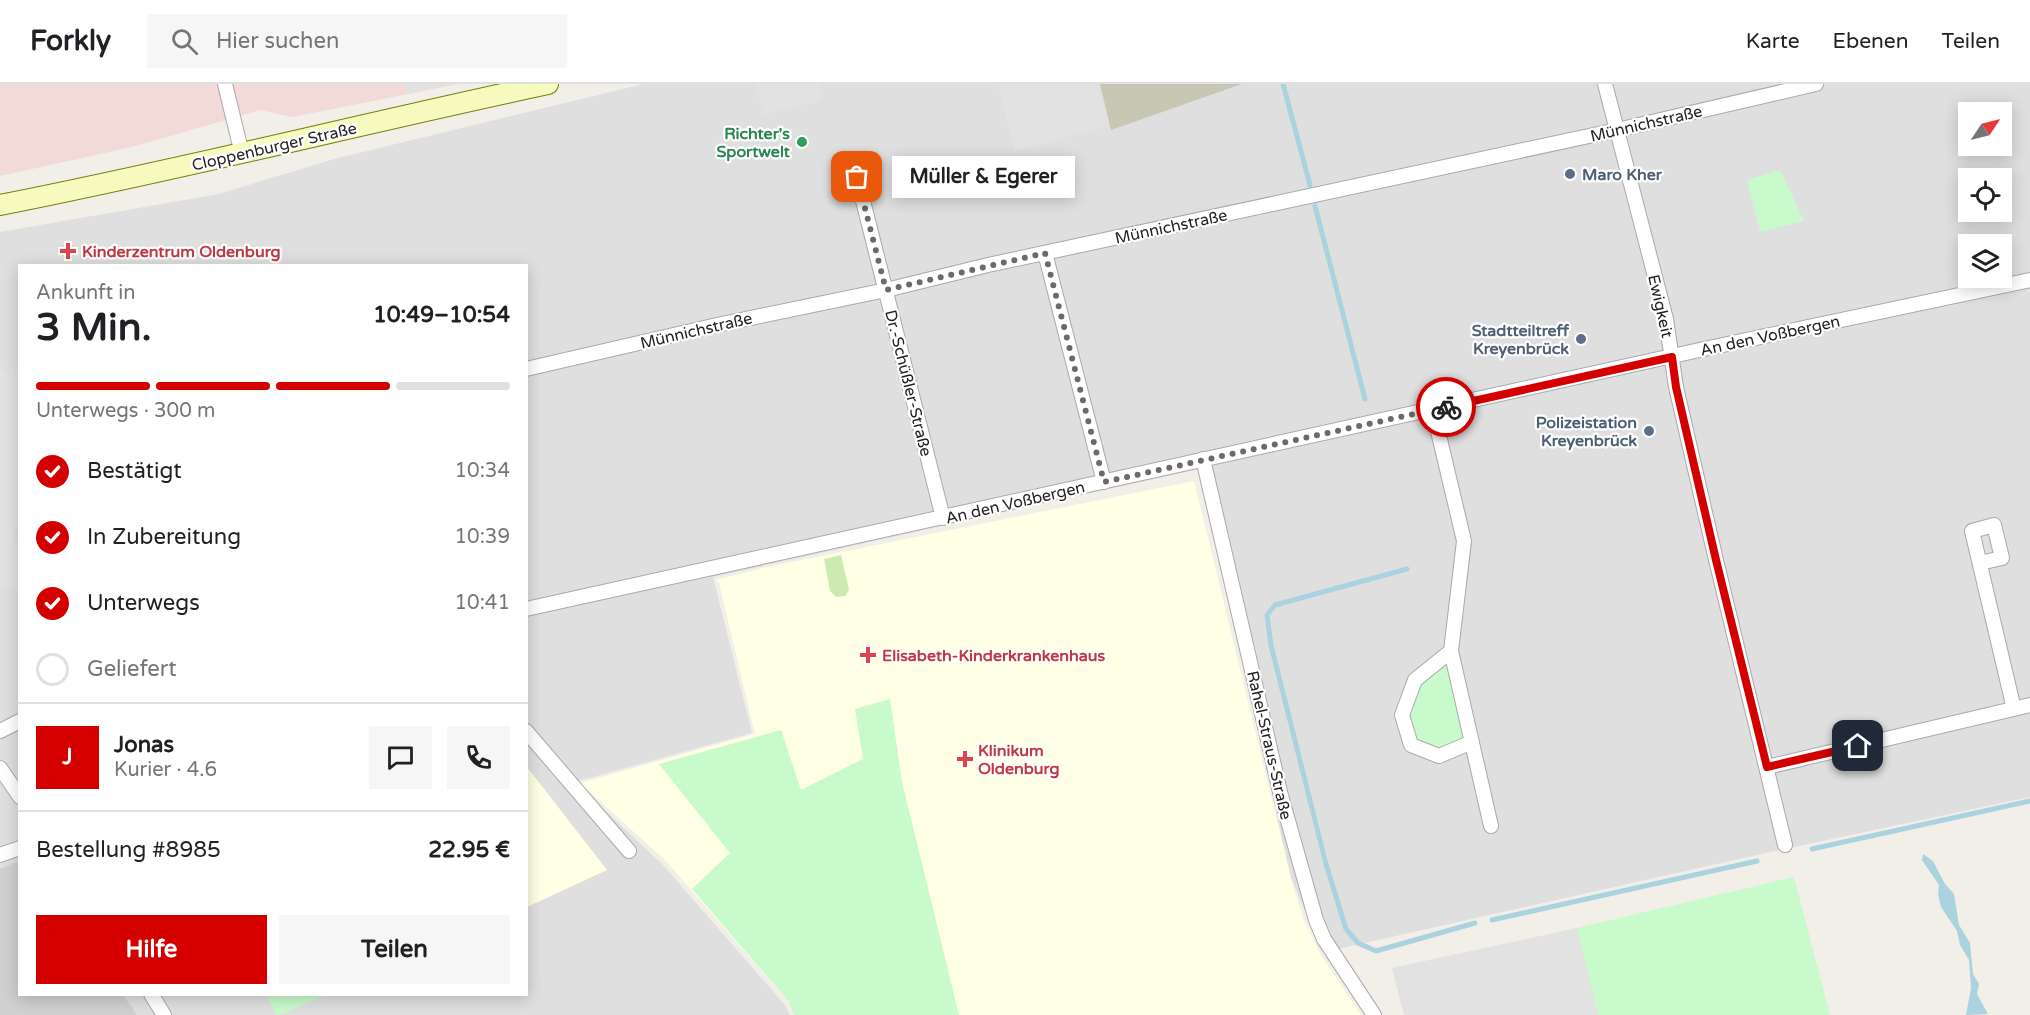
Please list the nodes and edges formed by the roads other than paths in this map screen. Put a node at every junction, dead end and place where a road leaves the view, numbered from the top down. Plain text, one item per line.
1 (225, 84) edge
2 (1605, 84) edge
3 (1816, 84) edge
4 (537, 85) edge
5 (1617, 130) junction
6 (242, 154) junction
7 (857, 177) dead end
8 (0, 205) edge
9 (1045, 253) junction
10 (2030, 280) edge
11 (886, 290) junction
12 (1672, 357) junction
13 (528, 369) edge
14 (1433, 410) junction
15 (1203, 459) junction
16 (1104, 482) junction
17 (943, 518) junction
18 (1980, 563) dead end
19 (528, 609) edge
20 (1451, 651) junction
21 (2030, 705) edge
22 (2014, 709) junction
23 (18, 722) edge
24 (0, 731) edge
25 (528, 733) edge
26 (1472, 742) junction
27 (1767, 767) junction
28 (0, 768) edge
29 (18, 794) edge
30 (1491, 825) dead end
31 (1785, 845) dead end
32 (18, 849) edge
33 (629, 851) dead end
34 (0, 855) edge
35 (152, 996) edge
36 (164, 1015) edge
37 (1374, 1015) edge

1 - 6 street
2 - 5 street, Ewigkeit
3 - 5 street, Münnichstraße
4 - 6 main road, Cloppenburger Straße
5 - 9 street, Münnichstraße
5 - 12 street, Ewigkeit
6 - 8 main road, Cloppenburger Straße
7 - 11 street, Dr.-Schüßler-Straße
9 - 11 street, Münnichstraße
9 - 16 street
10 - 12 street, An den Voßbergen
11 - 13 street, Münnichstraße
11 - 17 street, Dr.-Schüßler-Straße
12 - 14 street, An den Voßbergen
12 - 27 street, Ewigkeit
14 - 15 street, An den Voßbergen
14 - 20 street
15 - 16 street, An den Voßbergen
15 - 37 street, Rahel-Straus-Straße
16 - 17 street, An den Voßbergen
17 - 19 street, An den Voßbergen
18 - 22 street
20 - 26 street
20 - 26 street
21 - 22 street
22 - 27 street
23 - 24 street
25 - 33 street
26 - 30 street
27 - 31 street, Ewigkeit
28 - 29 street
32 - 34 street
35 - 36 street

